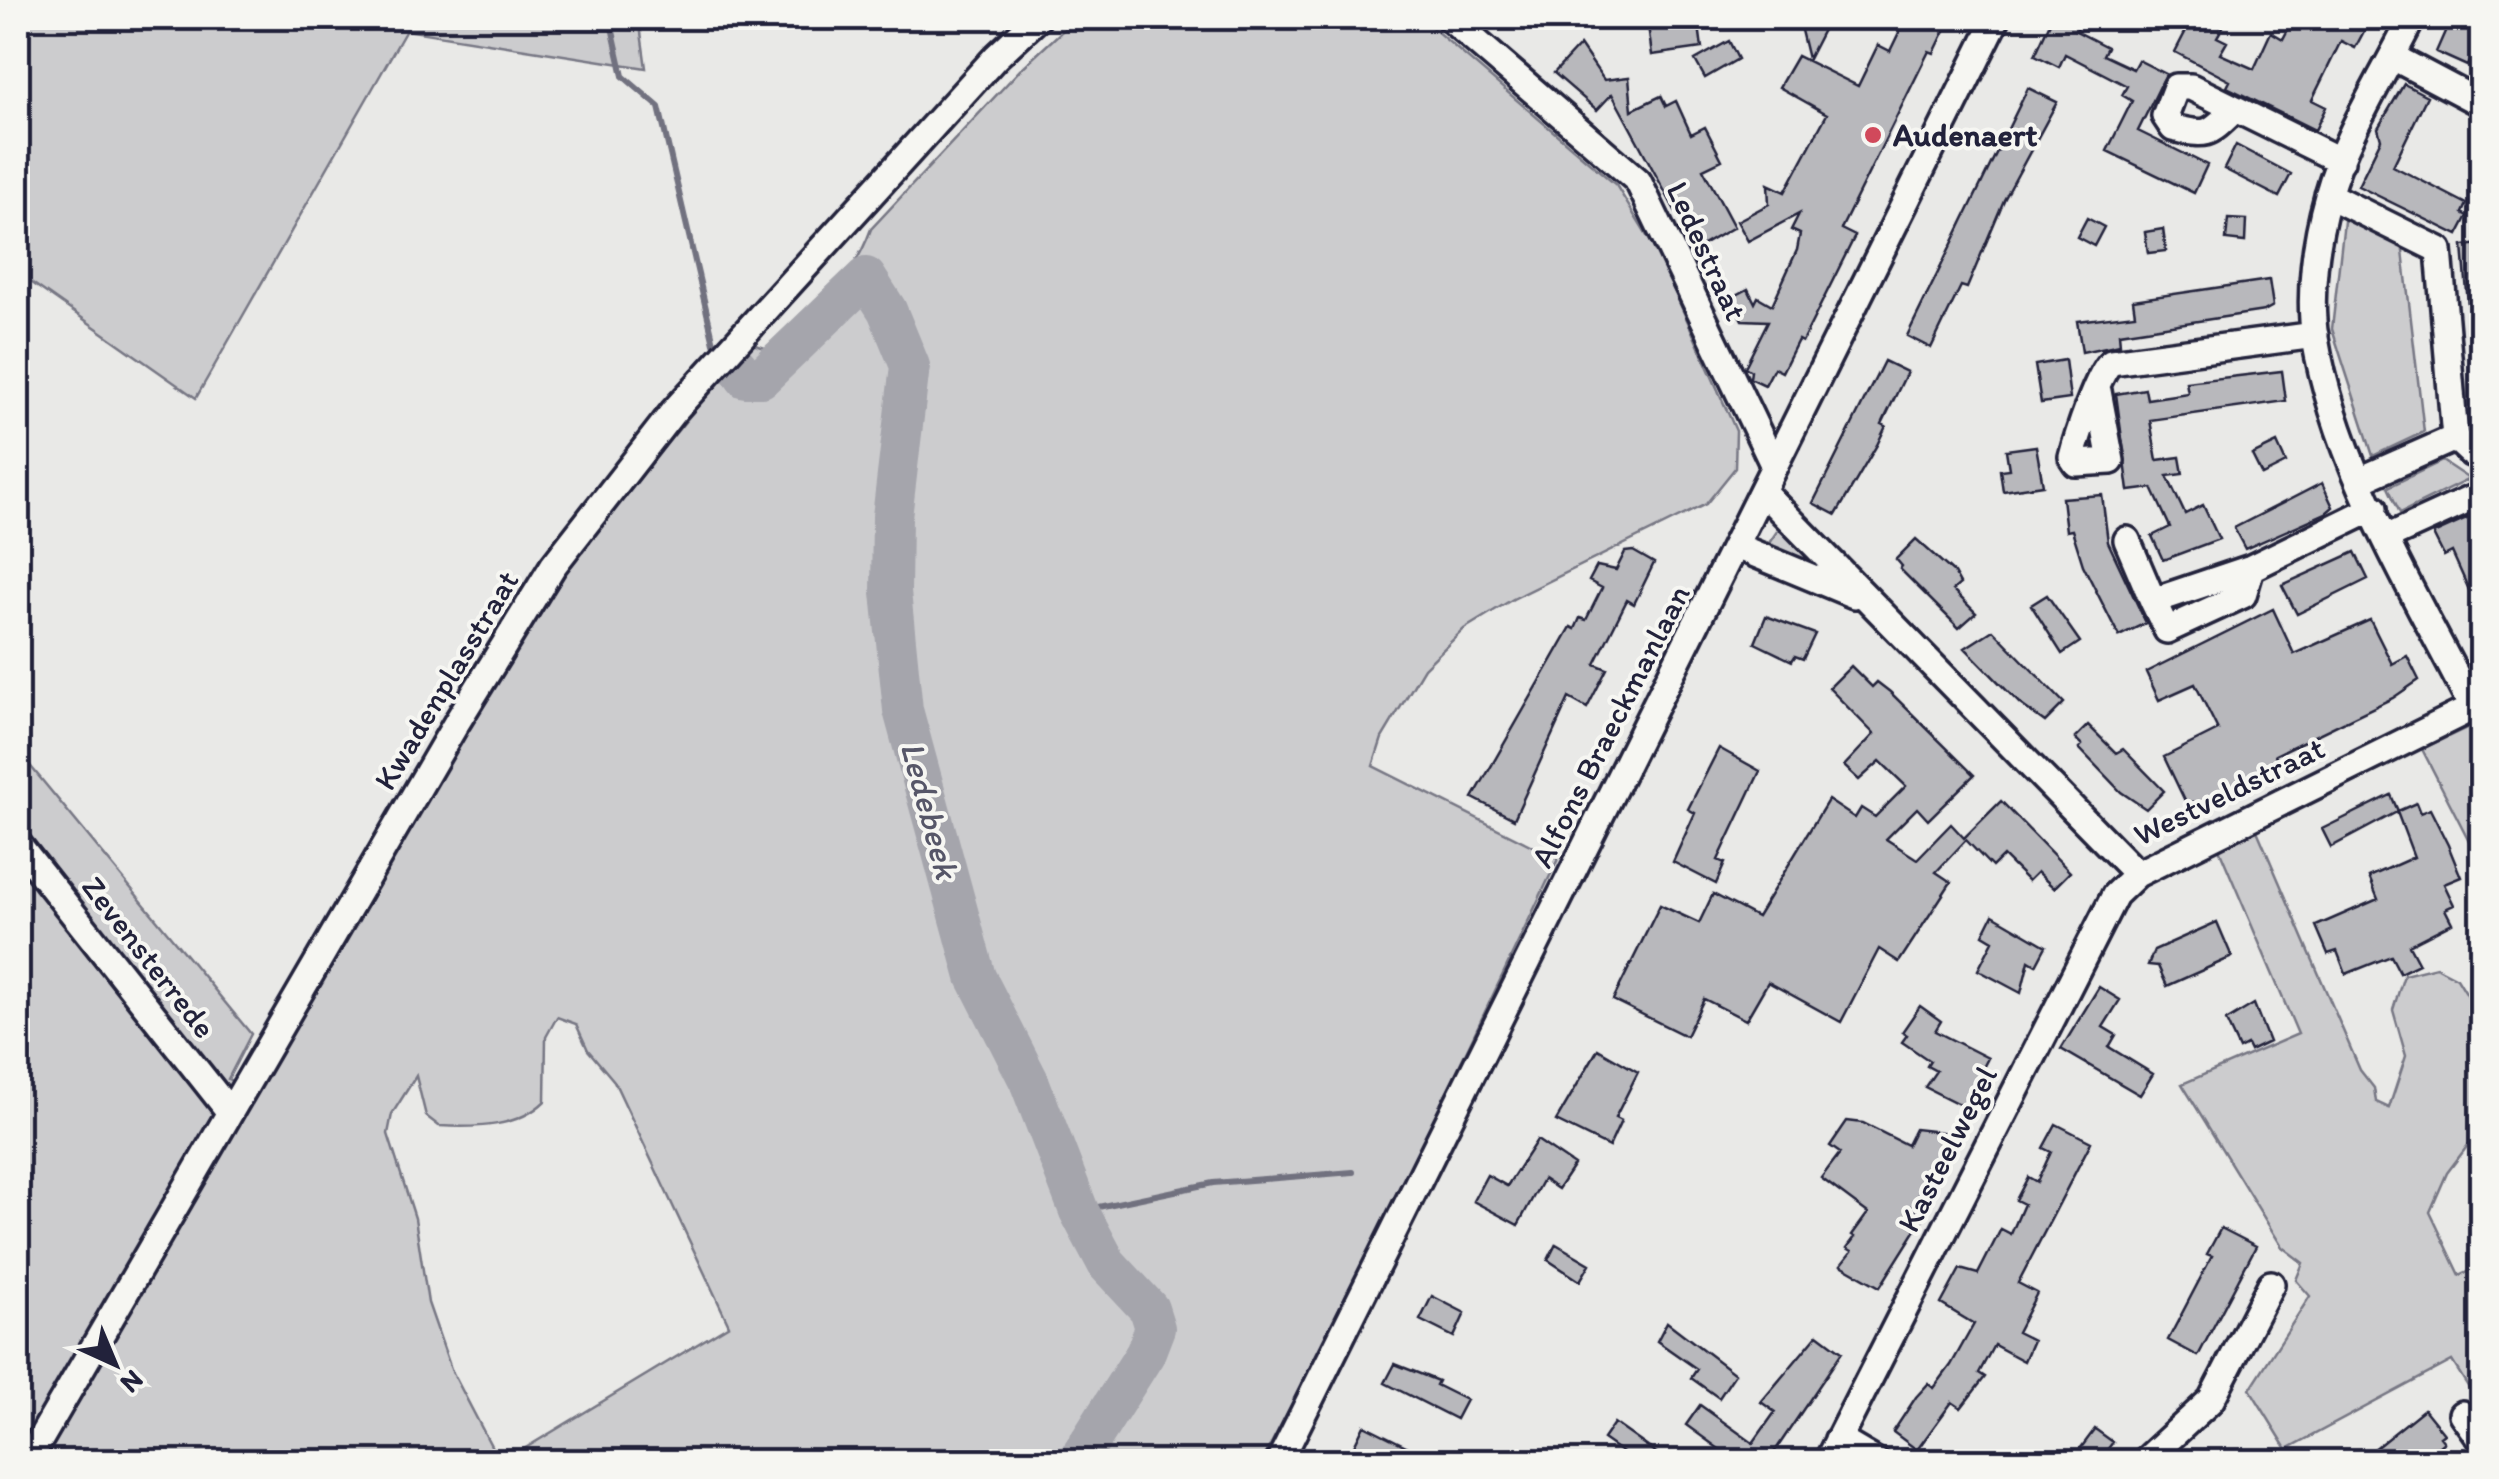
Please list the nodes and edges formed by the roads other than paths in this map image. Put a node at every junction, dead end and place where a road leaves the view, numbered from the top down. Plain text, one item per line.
1 (1038, 18) edge
2 (1449, 18) edge
3 (1997, 18) edge
4 (2409, 19) edge
5 (2392, 57) junction
6 (2482, 104) edge
7 (2235, 109) dead end
8 (2341, 161) junction
9 (2328, 195) junction
10 (2314, 336) junction
11 (2098, 391) dead end
12 (2472, 454) edge
13 (1774, 466) junction
14 (2360, 480) junction
15 (1763, 492) junction
16 (2482, 494) edge
17 (2374, 508) junction
18 (2388, 538) junction
19 (2127, 540) dead end
20 (1736, 546) junction
21 (1863, 599) junction
22 (2476, 705) edge
23 (18, 844) edge
24 (2137, 874) junction
25 (229, 1111) junction
26 (2272, 1284) dead end
27 (2462, 1414) dead end
28 (2482, 1442) edge
29 (1833, 1450) edge
30 (27, 1462) edge
31 (1278, 1462) edge
32 (1877, 1462) edge
33 (2144, 1462) edge

1 - 25 street, Kwadenplasstraat
2 - 13 street, Ledestraat
3 - 13 street, Alfons Braeckmanlaan
4 - 5 street
5 - 6 street
5 - 8 street
7 - 8 street
8 - 9 street
9 - 10 street
9 - 12 street
10 - 11 street
10 - 14 street
12 - 14 street
13 - 15 street, Alfons Braeckmanlaan
14 - 17 street
15 - 20 street, Alfons Braeckmanlaan
15 - 21 street, Westveldstraat
16 - 18 street
17 - 18 street
17 - 19 street
18 - 22 street
20 - 21 street, Westveldstraat
20 - 31 street, Alfons Braeckmanlaan
21 - 24 street, Westveldstraat
22 - 24 street, Westveldstraat
23 - 25 street, Zevensterrede
24 - 29 street, Kasteelwegel
25 - 30 street, Kwadenplasstraat
26 - 33 street
27 - 28 street
29 - 32 street

